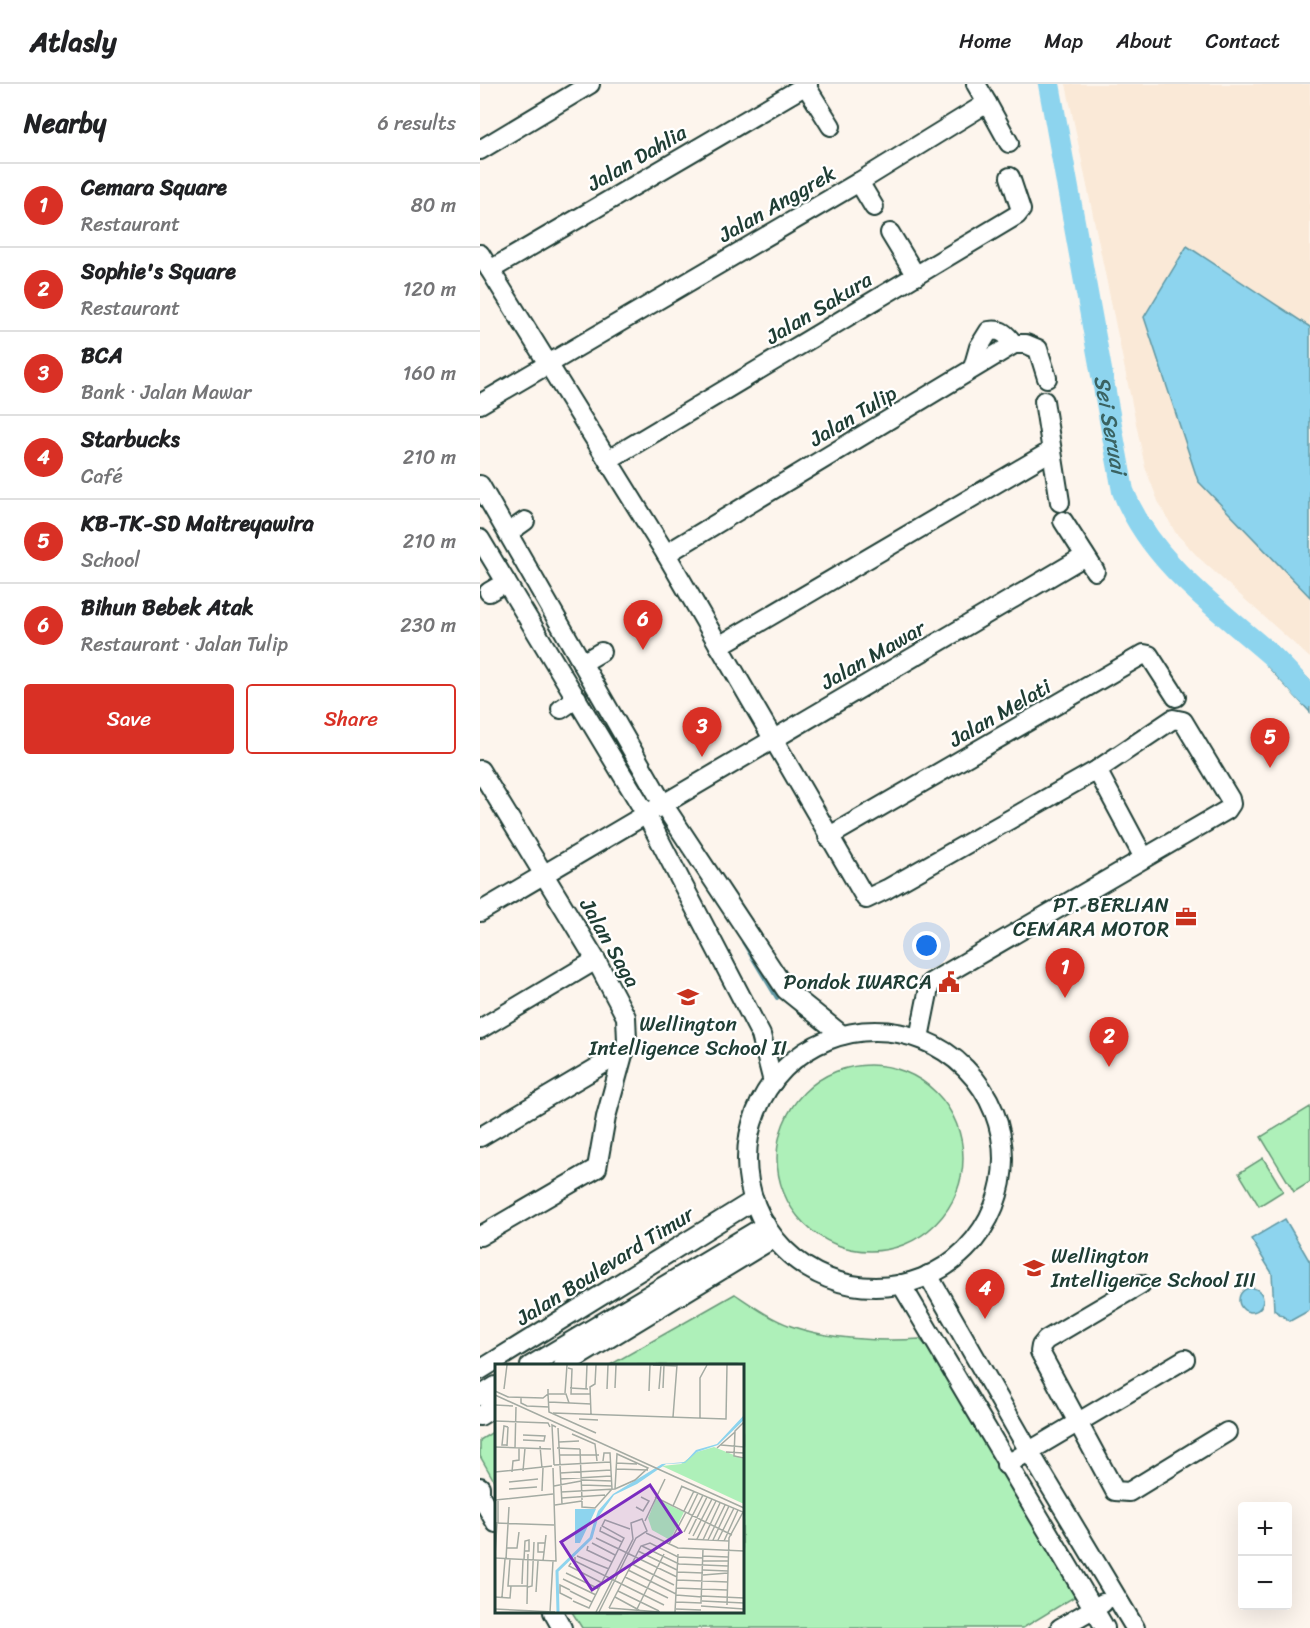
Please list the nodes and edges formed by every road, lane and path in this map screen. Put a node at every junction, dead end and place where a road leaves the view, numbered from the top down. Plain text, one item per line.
1 (590, 84) edge
2 (976, 84) edge
3 (807, 85) edge
4 (987, 103) junction
5 (831, 126) dead end
6 (1009, 143) dead end
7 (480, 150) edge
8 (1010, 177) dead end
9 (859, 182) junction
10 (874, 207) dead end
11 (890, 232) dead end
12 (480, 254) edge
13 (490, 270) junction
14 (916, 276) junction
15 (548, 364) junction
16 (1047, 378) dead end
17 (1044, 400) dead end
18 (480, 404) edge
19 (1051, 451) junction
20 (608, 460) junction
21 (480, 485) edge
22 (1060, 502) dead end
23 (525, 521) dead end
24 (1063, 521) dead end
25 (508, 533) junction
26 (480, 538) edge
27 (666, 554) junction
28 (506, 582) junction
29 (489, 592) dead end
30 (719, 646) junction
31 (601, 652) dead end
32 (582, 663) junction
33 (1176, 697) dead end
34 (577, 698) junction
35 (561, 709) dead end
36 (774, 740) junction
37 (1097, 770) junction
38 (482, 778) edge
39 (663, 804) junction
40 (646, 814) junction
41 (828, 837) junction
42 (1144, 858) junction
43 (544, 875) junction
44 (480, 912) edge
45 (596, 960) junction
46 (480, 1029) edge
47 (842, 1035) junction
48 (919, 1038) junction
49 (625, 1050) junction
50 (773, 1082) junction
51 (480, 1137) edge
52 (754, 1200) junction
53 (708, 1229) junction
54 (770, 1232) junction
55 (480, 1236) edge
56 (724, 1259) junction
57 (928, 1275) junction
58 (901, 1284) junction
59 (1141, 1284) dead end
60 (1185, 1359) dead end
61 (533, 1364) edge
62 (565, 1364) edge
63 (480, 1370) edge
64 (495, 1387) edge
65 (480, 1396) edge
66 (495, 1407) edge
67 (480, 1416) edge
68 (1077, 1422) junction
69 (1227, 1432) dead end
70 (1029, 1451) junction
71 (1006, 1466) junction
72 (480, 1487) edge
73 (495, 1506) edge
74 (495, 1522) edge
75 (1115, 1597) junction
76 (1092, 1609) junction
77 (554, 1613) edge
78 (562, 1628) edge
79 (1060, 1628) edge
80 (1105, 1628) edge
81 (1135, 1628) edge

1 - 7 street
2 - 4 street
3 - 5 street
3 - 13 street, Jalan Dahlia
4 - 6 street
4 - 9 street, Jalan Anggrek
8 - 14 street, Jalan Sakura
9 - 10 street
9 - 15 street, Jalan Anggrek
11 - 14 street
12 - 13 street
13 - 15 street
14 - 20 street, Jalan Sakura
15 - 18 street, Jalan Anggrek
15 - 20 street
16 - 27 street, Jalan Tulip
17 - 19 street
19 - 22 street
19 - 30 street
20 - 27 street
21 - 25 street
23 - 25 street
24 - 36 street, Jalan Mawar
25 - 32 street
26 - 28 street
27 - 30 street
28 - 29 street
28 - 34 street
30 - 36 street
31 - 32 street
32 - 39 street
33 - 41 street, Jalan Melati
34 - 35 street
34 - 40 street
36 - 39 street, Jalan Mawar
36 - 41 street
37 - 41 street
37 - 42 street
37 - 42 street
38 - 43 street, Jalan Saga
39 - 40 street, Jalan Mawar
39 - 47 street
40 - 43 street, Jalan Mawar
40 - 50 street
42 - 48 street
43 - 44 street, Jalan Mawar
43 - 45 street, Jalan Saga
45 - 46 street
45 - 49 street, Jalan Saga
47 - 48 street
47 - 50 street
48 - 57 street
49 - 51 street
49 - 55 street, Jalan Saga
50 - 52 street
52 - 53 street, Jalan Boulevard Timur
52 - 54 street
53 - 56 street
53 - 63 street, Jalan Boulevard Timur
54 - 56 street
54 - 58 street
56 - 61 street
56 - 62 street
57 - 58 street
57 - 70 street
58 - 71 street
59 - 68 street
60 - 68 street
64 - 65 street
66 - 67 street
68 - 69 street
68 - 70 street
70 - 71 street
70 - 75 street
71 - 76 street
72 - 73 street
72 - 74 street
75 - 76 street
75 - 81 street
76 - 79 street
76 - 80 street
77 - 78 street

